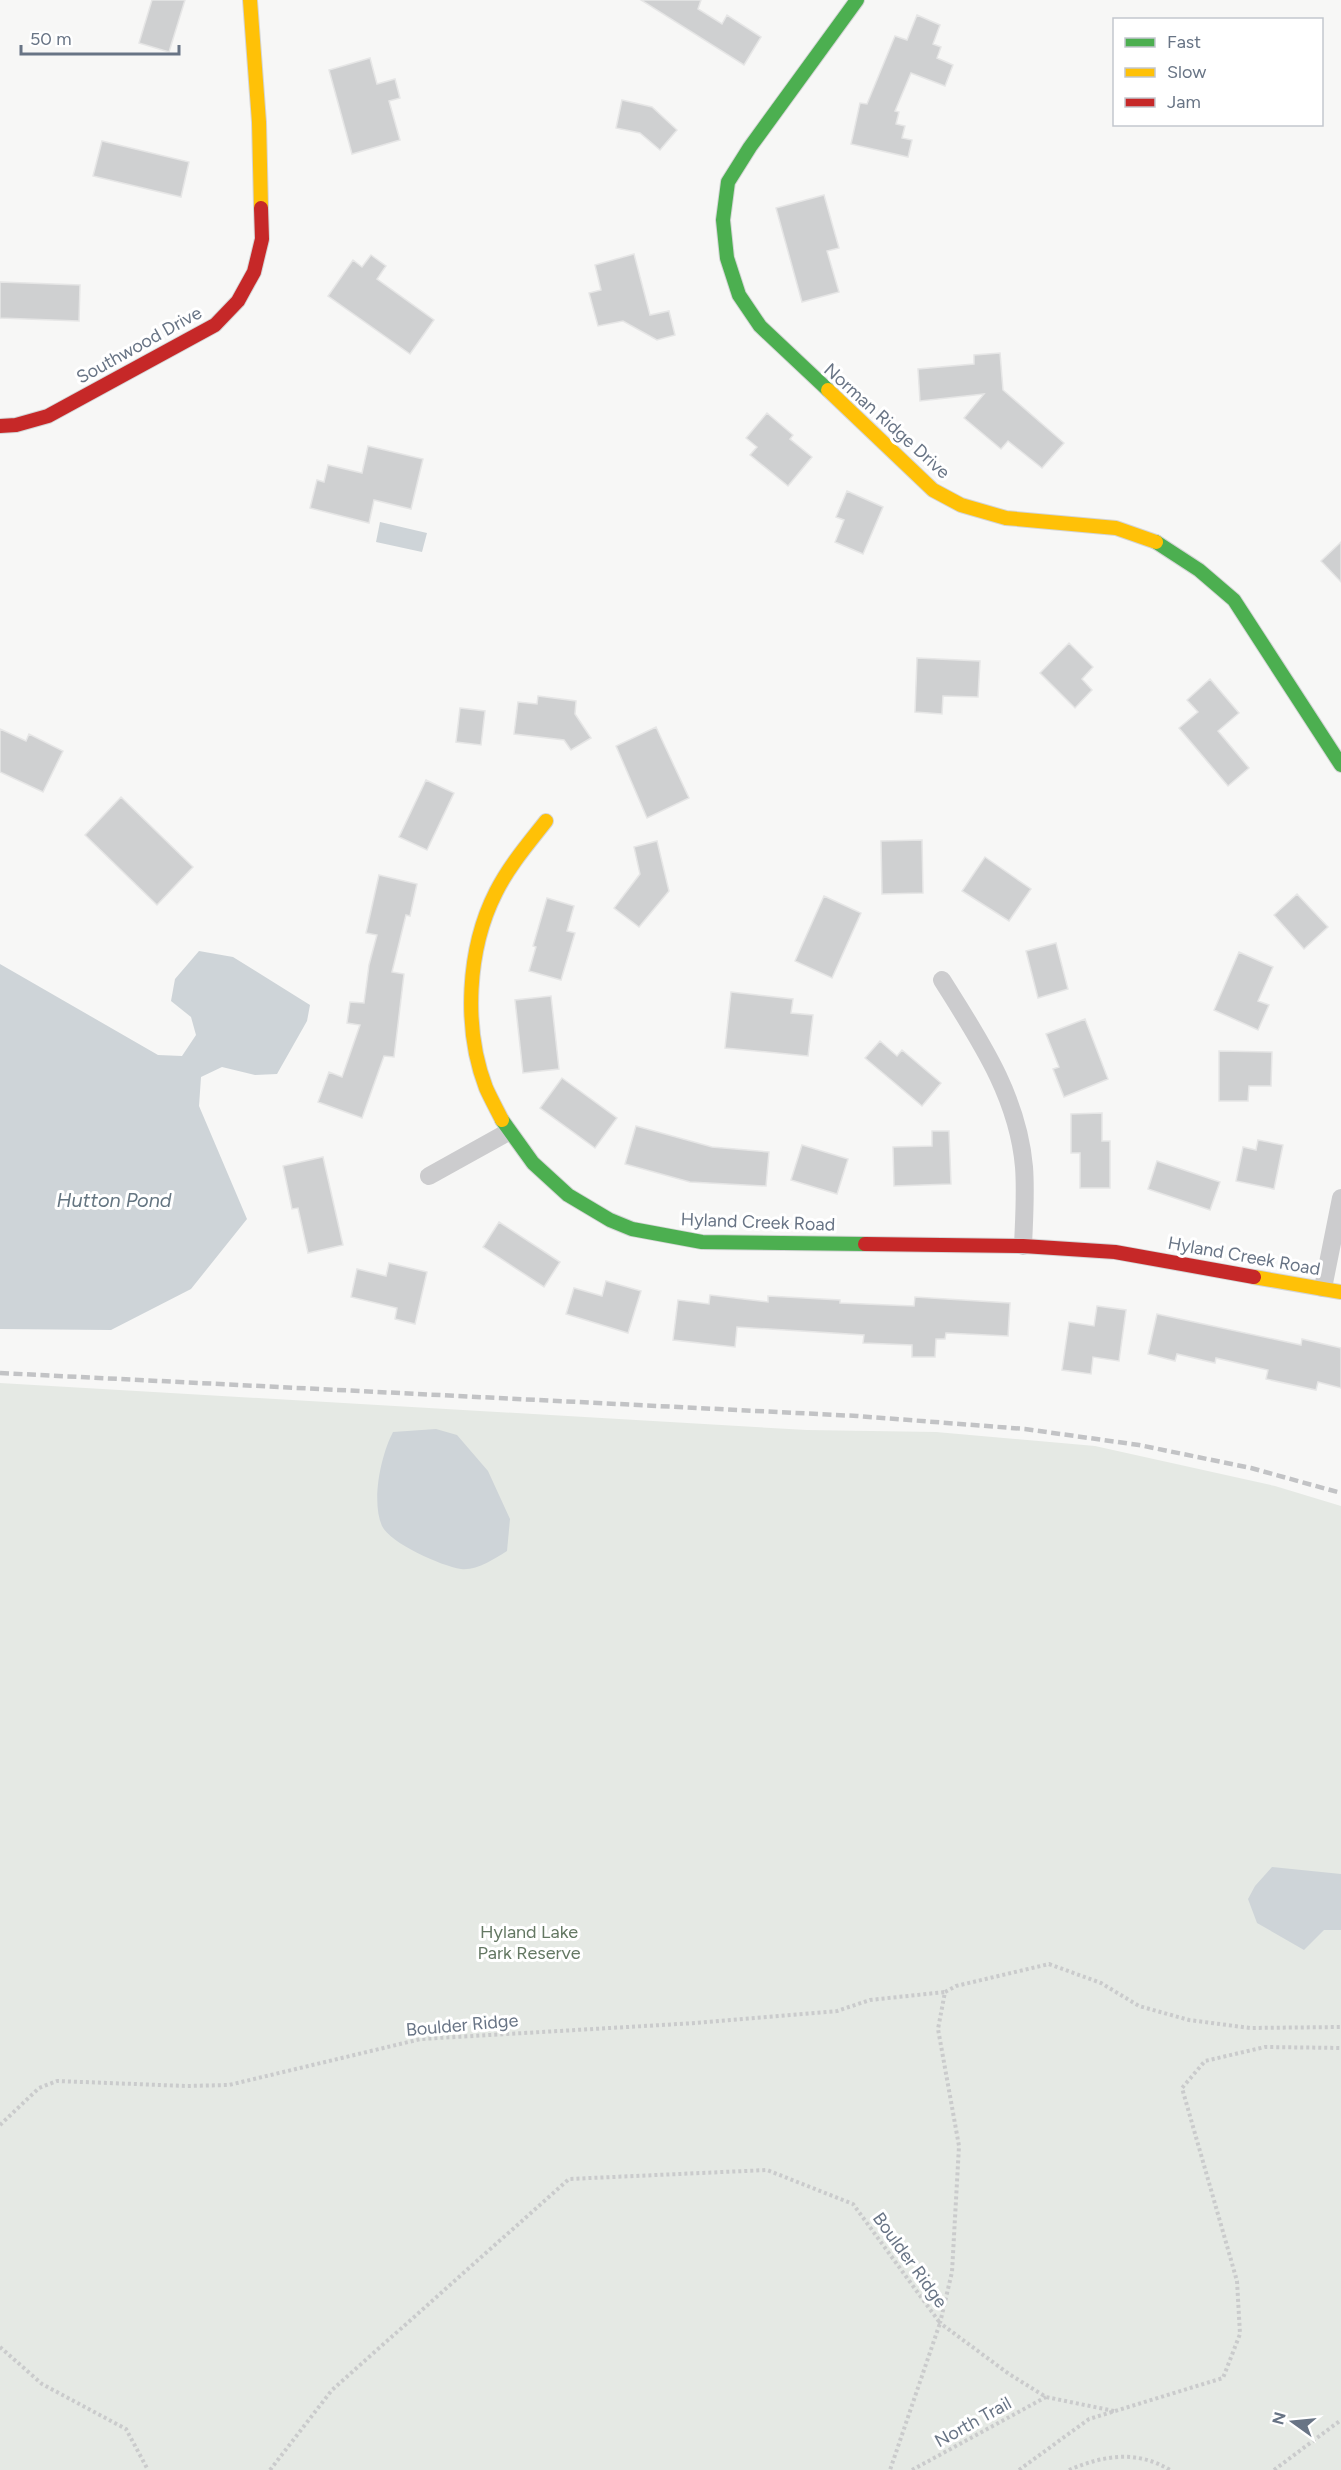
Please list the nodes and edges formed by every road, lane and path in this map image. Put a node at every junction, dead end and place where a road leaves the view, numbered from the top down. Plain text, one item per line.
1 (250, 0) edge
2 (857, 0) edge
3 (0, 426) edge
4 (1341, 765) edge
5 (546, 821) dead end
6 (942, 980) dead end
7 (508, 1132) junction
8 (429, 1176) dead end
9 (1341, 1198) edge
10 (1023, 1246) junction
11 (1332, 1290) edge
12 (945, 1992) junction
13 (1341, 2027) edge
14 (1341, 2048) edge
15 (0, 2125) edge
16 (940, 2323) junction
17 (0, 2347) edge
18 (1046, 2397) junction
19 (1114, 2411) junction
20 (1341, 2420) edge
21 (148, 2470) edge
22 (270, 2470) edge
23 (890, 2470) edge
24 (912, 2470) edge
25 (1019, 2470) edge
26 (1069, 2470) edge
27 (1170, 2470) edge
28 (1274, 2470) edge

1 - 3 street, Southwood Drive
2 - 4 street, Norman Ridge Drive
5 - 7 street, Hyland Creek Road
6 - 10 street
7 - 8 street
7 - 10 street, Hyland Creek Road
9 - 11 street
10 - 11 street, Hyland Creek Road
12 - 13 path, Boulder Ridge
12 - 15 path, Boulder Ridge
12 - 16 path
14 - 19 path
16 - 18 path, Boulder Ridge
16 - 22 path, Boulder Ridge
16 - 23 path
17 - 21 path
18 - 19 path
18 - 24 path, North Trail
19 - 25 path
20 - 28 path
26 - 27 path

